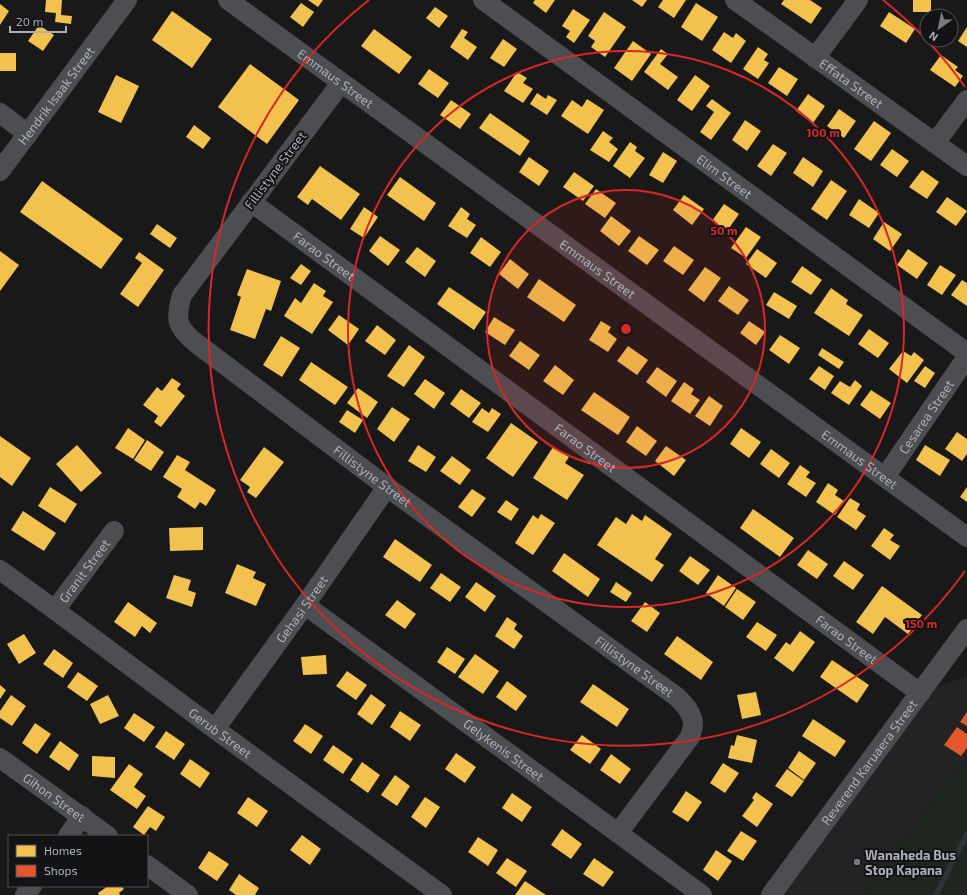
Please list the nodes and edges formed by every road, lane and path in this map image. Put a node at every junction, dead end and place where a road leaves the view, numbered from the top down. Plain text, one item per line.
1 (127, 0) edge
2 (228, 0) edge
3 (735, 0) edge
4 (858, 0) edge
5 (490, 2) edge
6 (815, 58) junction
7 (341, 83) junction
8 (967, 100) edge
9 (0, 113) edge
10 (28, 134) junction
11 (935, 143) junction
12 (967, 166) edge
13 (0, 172) edge
14 (251, 202) junction
15 (967, 352) edge
16 (967, 357) edge
17 (885, 477) junction
18 (387, 487) junction
19 (114, 531) dead end
20 (967, 537) edge
21 (0, 570) edge
22 (305, 605) junction
23 (55, 610) junction
24 (967, 629) edge
25 (920, 693) junction
26 (215, 729) junction
27 (0, 758) edge
28 (82, 816) junction
29 (618, 833) junction
30 (69, 835) edge
31 (107, 835) edge
32 (148, 866) edge
33 (31, 887) edge
34 (25, 895) edge
35 (188, 895) edge
36 (442, 895) edge
37 (702, 895) edge
38 (771, 895) edge

1 - 10 street, Hendrik Isaak Street
2 - 7 street, Emmaus Street
3 - 6 street, Effata Street
4 - 6 street
5 - 15 street, Elim Street
6 - 11 street, Effata Street
7 - 14 street, Fillistyne Street
7 - 17 street, Emmaus Street
8 - 11 street
9 - 10 street
10 - 13 street, Hendrik Isaak Street
11 - 12 street, Effata Street
14 - 18 street, Fillistyne Street
14 - 25 street, Farao Street
16 - 17 street, Cesarea Street
17 - 20 street, Emmaus Street
18 - 22 street, Gehasi Street
18 - 29 street, Fillistyne Street
19 - 23 street, Granit Street
21 - 23 street, Gerub Street
22 - 26 street, Gehasi Street
22 - 29 street, Gelykenis Street
23 - 26 street, Gerub Street
24 - 25 street, Reverend Karuaera Street
25 - 38 street, Reverend Karuaera Street
26 - 36 street, Gerub Street
27 - 28 street, Gihon Street
28 - 30 street
28 - 31 street, Gihon Street
29 - 37 street, Gelykenis Street
32 - 35 street
33 - 34 street

